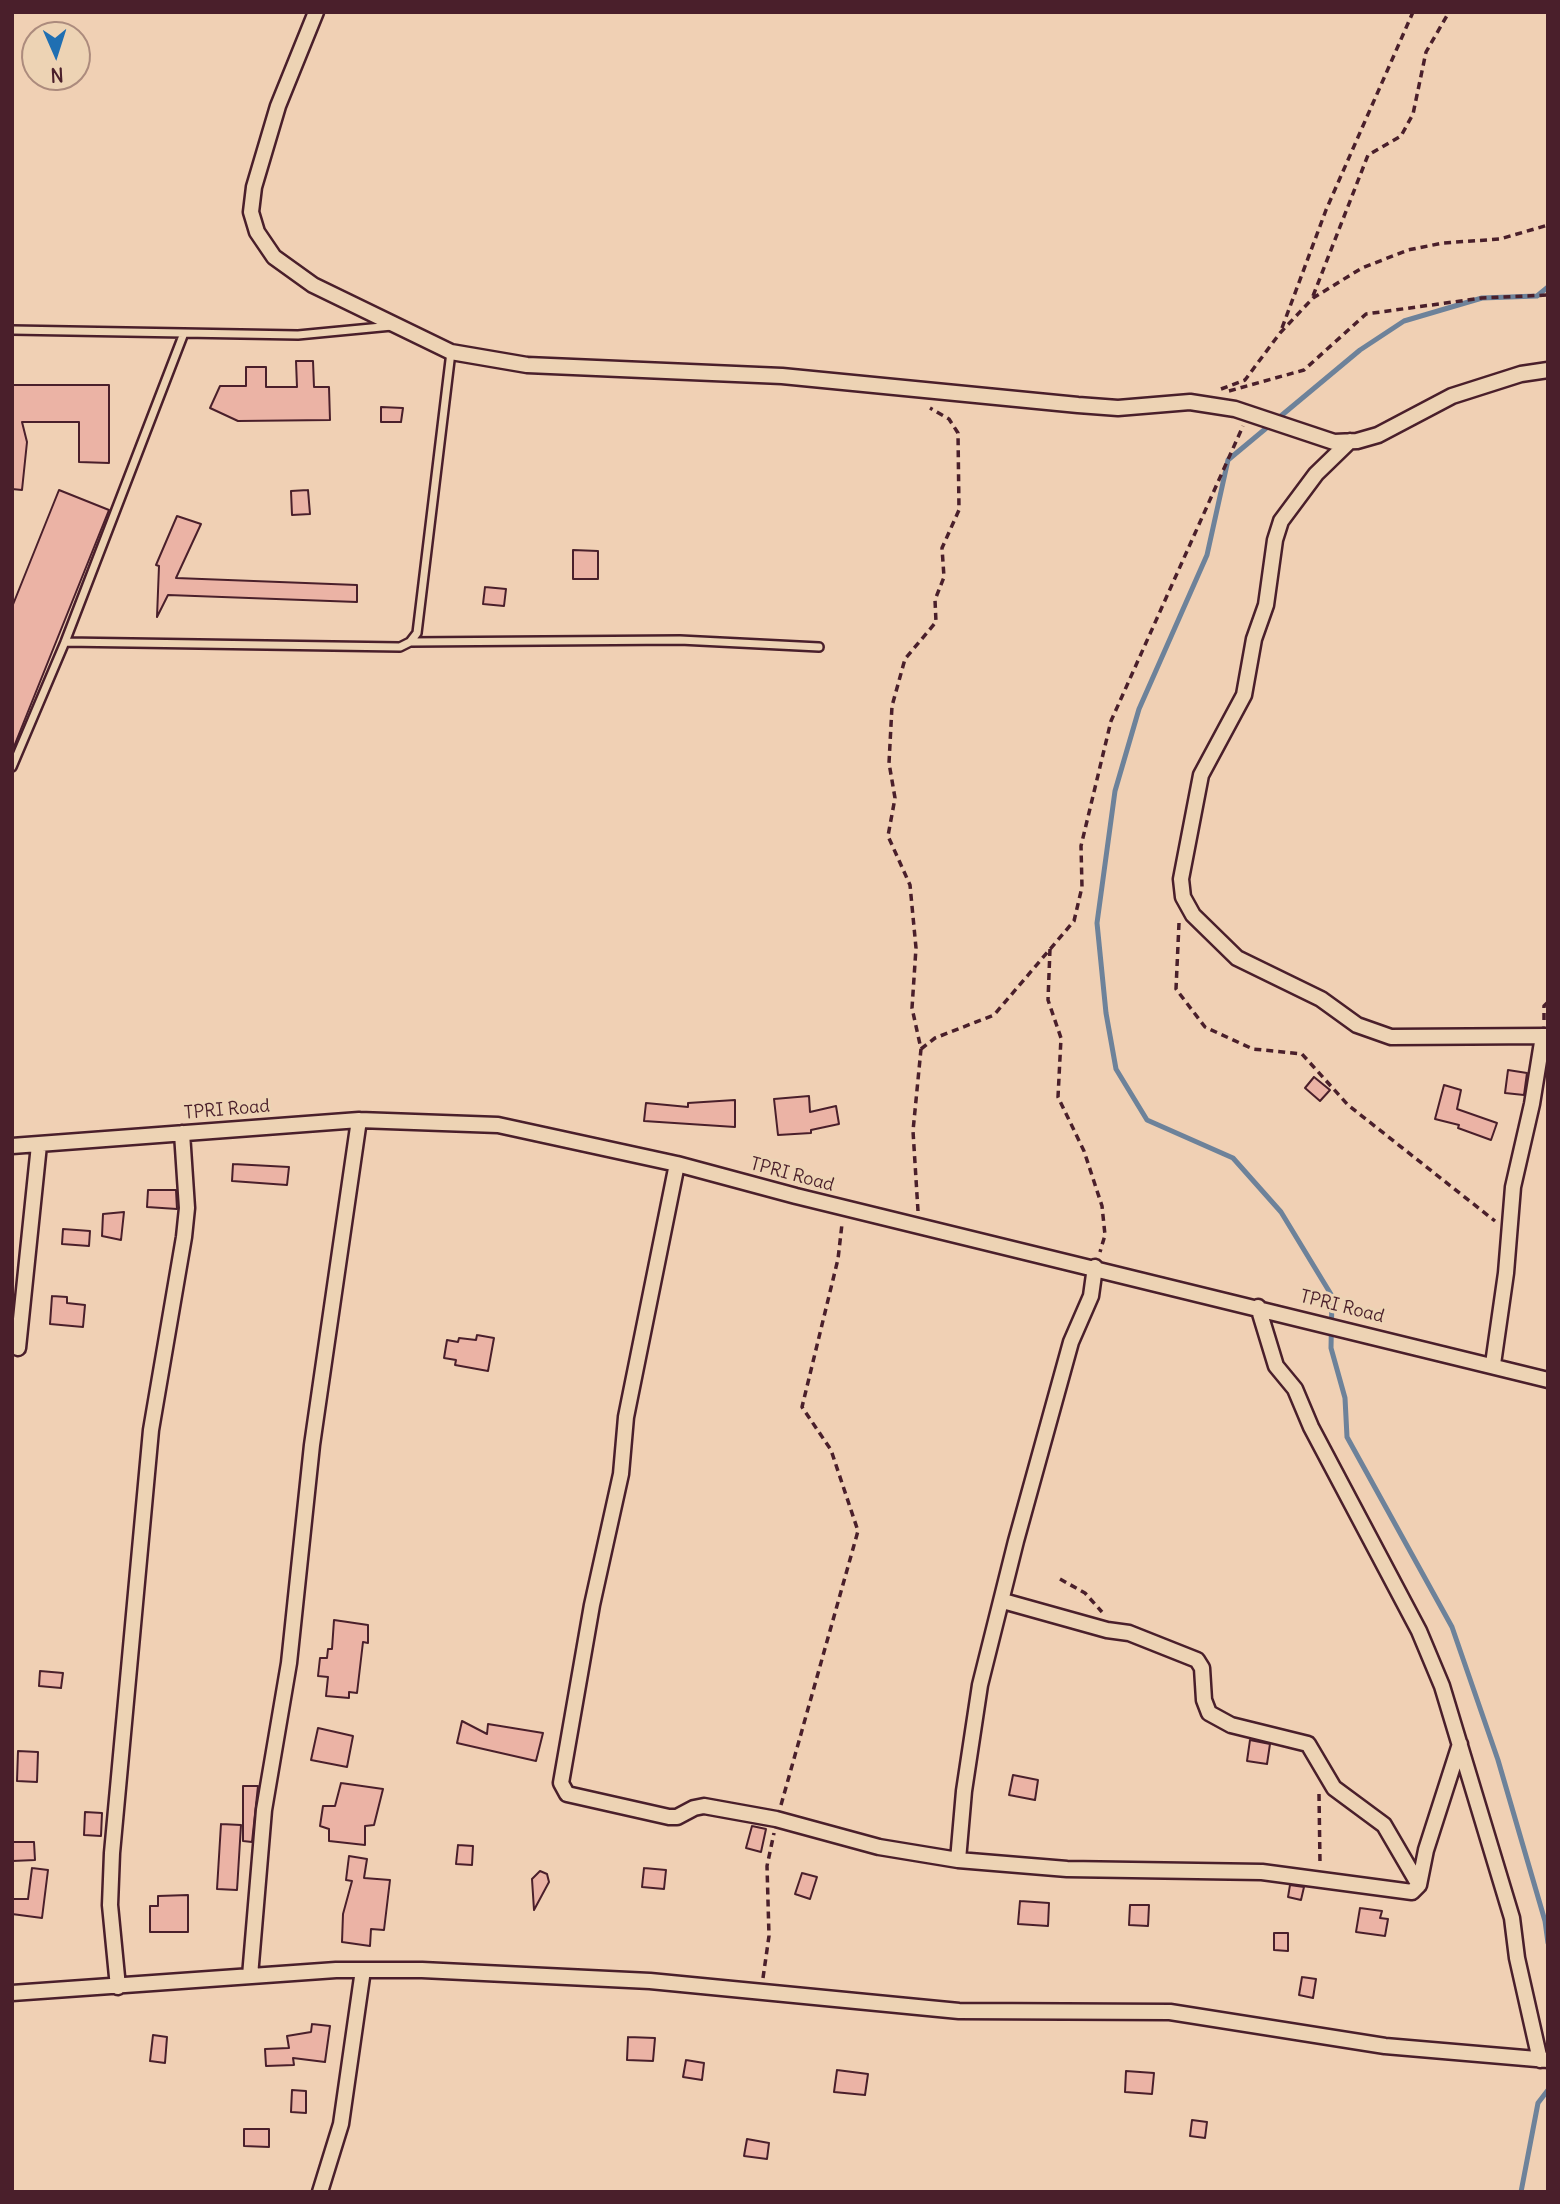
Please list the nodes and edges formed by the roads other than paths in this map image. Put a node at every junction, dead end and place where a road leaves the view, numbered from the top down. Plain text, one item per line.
1 (316, 12) edge
2 (396, 326) junction
3 (12, 330) edge
4 (184, 333) junction
5 (451, 352) junction
6 (1548, 370) edge
7 (1350, 441) junction
8 (65, 642) junction
9 (410, 642) junction
10 (818, 647) dead end
11 (12, 767) edge
12 (1545, 1036) edge
13 (359, 1120) junction
14 (182, 1133) junction
15 (39, 1145) junction
16 (12, 1146) edge
17 (677, 1164) junction
18 (1095, 1267) junction
19 (1258, 1307) junction
20 (19, 1348) dead end
21 (1493, 1364) junction
22 (1548, 1380) edge
23 (1003, 1601) junction
24 (1460, 1744) junction
25 (958, 1860) junction
26 (1419, 1885) junction
27 (363, 1970) junction
28 (250, 1976) junction
29 (118, 1987) junction
30 (12, 1993) edge
31 (1544, 2060) edge
32 (320, 2192) edge

1 - 2 street
2 - 4 lane
2 - 5 street
3 - 4 lane
4 - 8 lane
5 - 7 street
5 - 9 lane
6 - 7 street
7 - 12 street
8 - 9 lane
8 - 11 lane
9 - 10 lane
12 - 21 street
13 - 14 street, TPRI Road
13 - 17 street, TPRI Road
13 - 28 street
14 - 15 street, TPRI Road
14 - 29 street
15 - 16 street, TPRI Road
15 - 20 street
17 - 18 street, TPRI Road
17 - 25 street
18 - 19 street, TPRI Road
18 - 23 street
19 - 21 street, TPRI Road
19 - 24 street
21 - 22 street, TPRI Road
23 - 25 street
23 - 26 street
24 - 26 street
24 - 31 street
25 - 26 street
27 - 28 street
27 - 31 street
27 - 32 street
28 - 29 street
29 - 30 street

